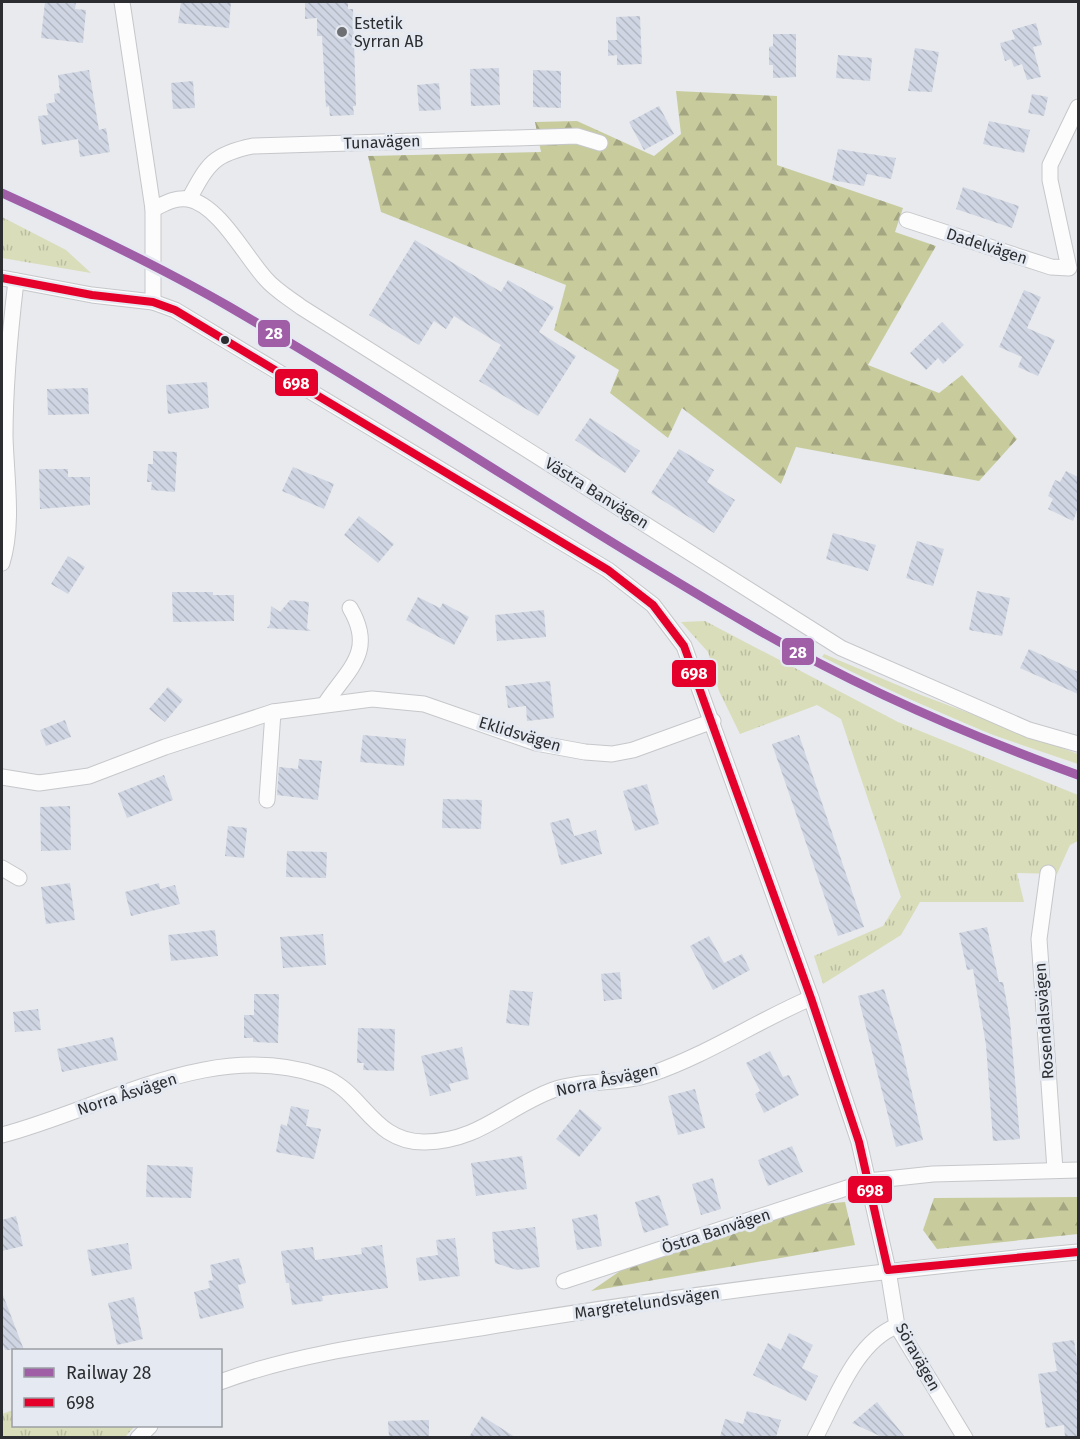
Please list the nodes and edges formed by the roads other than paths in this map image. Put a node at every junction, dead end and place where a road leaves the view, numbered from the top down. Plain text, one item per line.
1 (122, 2) edge
2 (1078, 107) edge
3 (600, 142) dead end
4 (189, 199) junction
5 (153, 209) junction
6 (907, 220) dead end
7 (1074, 274) edge
8 (9, 279) edge
9 (153, 302) junction
10 (2, 563) edge
11 (350, 608) dead end
12 (325, 704) junction
13 (273, 712) junction
14 (713, 722) junction
15 (1078, 744) edge
16 (2, 777) edge
17 (267, 800) dead end
18 (2, 868) edge
19 (1048, 873) dead end
20 (19, 878) dead end
21 (811, 998) junction
22 (2, 1135) edge
23 (1055, 1170) junction
24 (1078, 1170) edge
25 (868, 1181) junction
26 (1078, 1252) edge
27 (888, 1270) junction
28 (564, 1281) dead end
29 (897, 1326) junction
30 (222, 1381) edge
31 (815, 1437) edge
32 (965, 1437) edge

1 - 5 street
2 - 7 street, Dadelvägen
3 - 4 street, Tunavägen
4 - 5 street
4 - 15 street, Västra Banvägen
5 - 9 street
6 - 7 street, Dadelvägen
8 - 9 street, Söravägen
8 - 10 street
9 - 14 street, Söravägen
11 - 12 street
12 - 13 street, Eklidsvägen
12 - 14 street, Eklidsvägen
13 - 16 street, Eklidsvägen
13 - 17 street
14 - 21 street, Söravägen
18 - 20 street
19 - 23 street, Rosendalsvägen
21 - 22 street, Norra Åsvägen
21 - 25 street, Söravägen
23 - 24 street
23 - 25 street
25 - 27 street, Söravägen
25 - 28 street, Östra Banvägen
26 - 27 street, Margretelundsvägen
27 - 29 street, Söravägen
27 - 30 street, Margretelundsvägen
29 - 31 street
29 - 32 street, Söravägen

